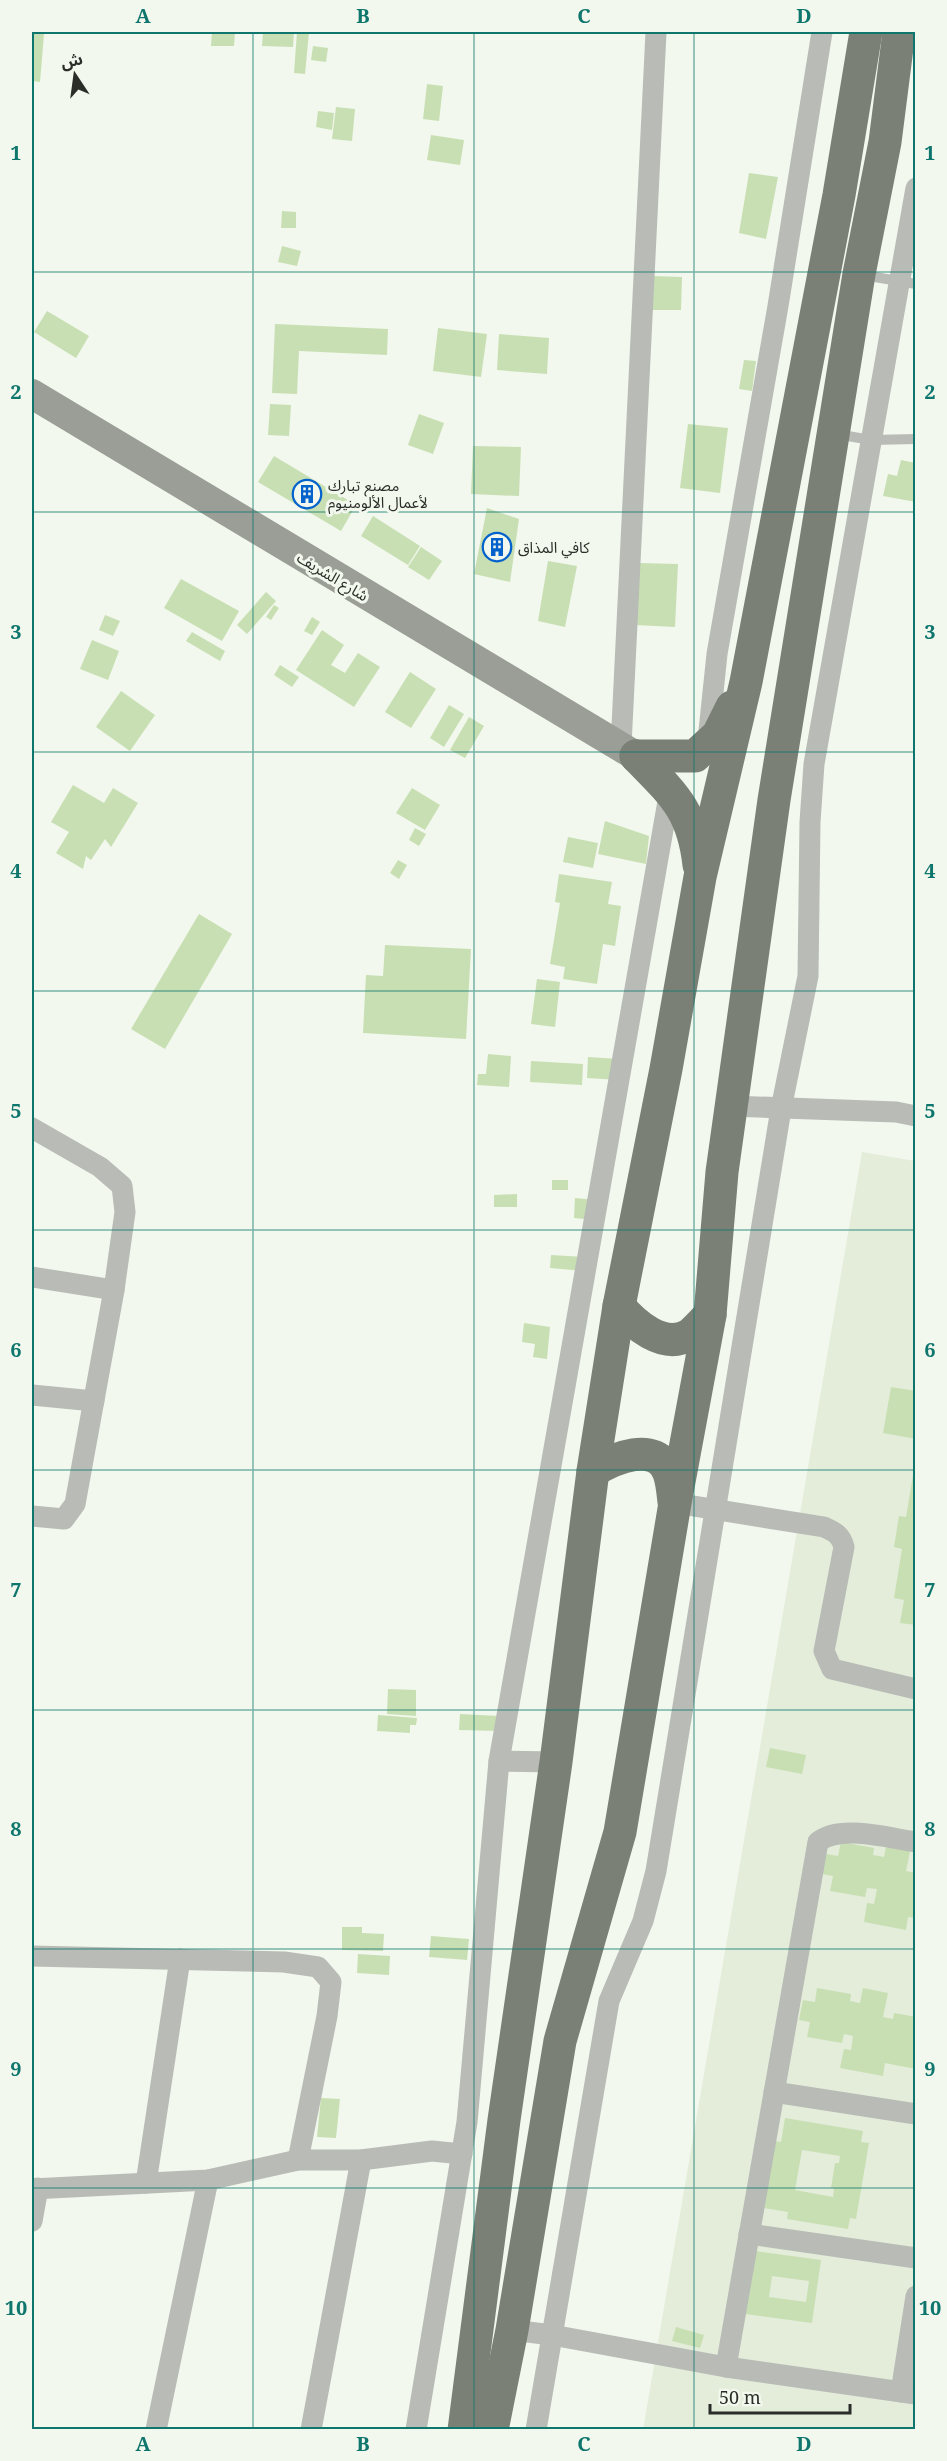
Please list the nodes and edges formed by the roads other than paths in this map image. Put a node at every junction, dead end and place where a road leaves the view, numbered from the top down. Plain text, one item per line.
1 (656, 32) edge
2 (822, 32) edge
3 (866, 32) edge
4 (898, 32) edge
5 (915, 188) edge
6 (859, 274) junction
7 (907, 282) edge
8 (32, 394) edge
9 (832, 434) junction
10 (915, 439) edge
11 (871, 440) junction
12 (746, 682) junction
13 (708, 747) junction
14 (629, 751) junction
15 (670, 790) junction
16 (700, 877) junction
17 (731, 1106) junction
18 (781, 1108) junction
19 (915, 1116) edge
20 (32, 1128) edge
21 (32, 1277) edge
22 (114, 1290) junction
23 (619, 1306) junction
24 (710, 1315) junction
25 (32, 1395) edge
26 (94, 1401) junction
27 (593, 1471) junction
28 (675, 1503) junction
29 (717, 1511) junction
30 (32, 1516) edge
31 (915, 1689) edge
32 (499, 1761) junction
33 (556, 1762) junction
34 (915, 1842) edge
35 (32, 1956) edge
36 (180, 1959) junction
37 (774, 2092) junction
38 (915, 2114) edge
39 (462, 2154) junction
40 (298, 2160) junction
41 (361, 2160) junction
42 (208, 2180) junction
43 (146, 2183) junction
44 (35, 2188) edge
45 (32, 2221) edge
46 (749, 2234) junction
47 (915, 2258) edge
48 (915, 2296) edge
49 (512, 2331) junction
50 (552, 2335) junction
51 (726, 2367) junction
52 (908, 2393) edge
53 (156, 2430) edge
54 (311, 2430) edge
55 (416, 2430) edge
56 (464, 2430) edge
57 (492, 2430) edge
58 (536, 2430) edge

1 - 14 street
2 - 13 street
3 - 12 highway
4 - 6 highway
5 - 7 street
6 - 7 lane
6 - 9 highway
7 - 11 street
8 - 14 main road, شارع الشريف
9 - 11 lane
9 - 17 highway
10 - 11 lane
11 - 18 street
12 - 13 highway
12 - 16 highway
13 - 14 highway
14 - 15 highway
15 - 16 highway
15 - 32 street
16 - 23 highway
17 - 18 street
17 - 24 highway
18 - 19 street
18 - 29 street
20 - 22 street
21 - 22 street
22 - 26 street
23 - 24 highway
23 - 27 highway
24 - 28 highway
25 - 26 street
26 - 30 street
27 - 28 highway
27 - 33 highway
28 - 29 street
28 - 49 highway
29 - 31 street
29 - 50 street
32 - 33 street
32 - 39 street
33 - 56 highway
34 - 37 street
35 - 36 street
36 - 40 street
36 - 43 street
37 - 38 street
37 - 46 street
39 - 41 street
39 - 55 street
40 - 41 street
40 - 42 street
41 - 54 street
42 - 43 street
42 - 53 street
43 - 44 street
44 - 45 street
46 - 47 street
46 - 51 street
48 - 52 street
49 - 50 street
49 - 57 highway
50 - 51 street
50 - 58 street
51 - 52 street

